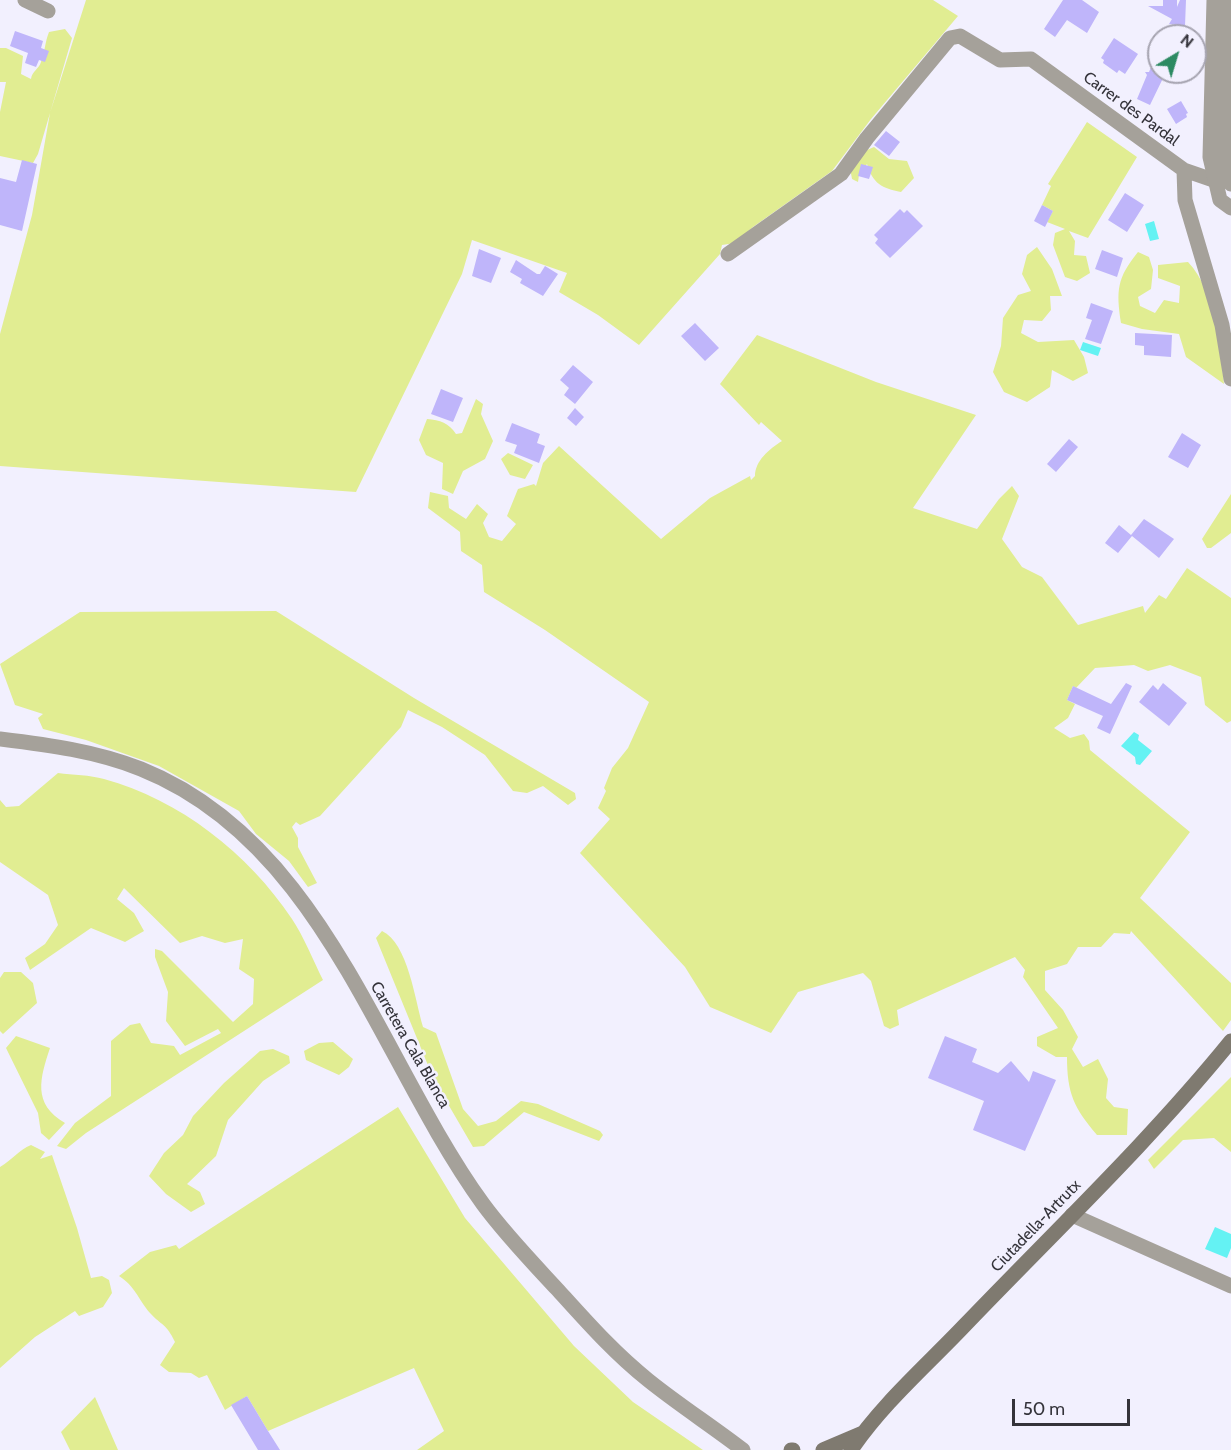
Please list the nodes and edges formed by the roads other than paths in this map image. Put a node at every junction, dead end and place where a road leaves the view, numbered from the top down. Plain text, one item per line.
1 (25, 0) edge
2 (1214, 0) edge
3 (1228, 0) edge
4 (48, 11) dead end
5 (1184, 170) junction
6 (1224, 181) edge
7 (1231, 208) edge
8 (728, 254) dead end
9 (1231, 379) edge
10 (0, 739) edge
11 (1231, 1041) edge
12 (1072, 1215) junction
13 (1231, 1286) edge
14 (863, 1433) junction
15 (743, 1450) edge
16 (823, 1450) edge
17 (851, 1450) edge

1 - 4 street
2 - 6 street
3 - 6 street
5 - 6 street, Carrer des Pardal
5 - 8 street, Carrer des Pardal
5 - 9 street
6 - 7 street
10 - 15 street, Carretera Cala Blanca
11 - 12 main road, Ciutadella-Artrutx
12 - 13 street
12 - 14 main road, Ciutadella-Artrutx
14 - 16 main road
14 - 17 main road

